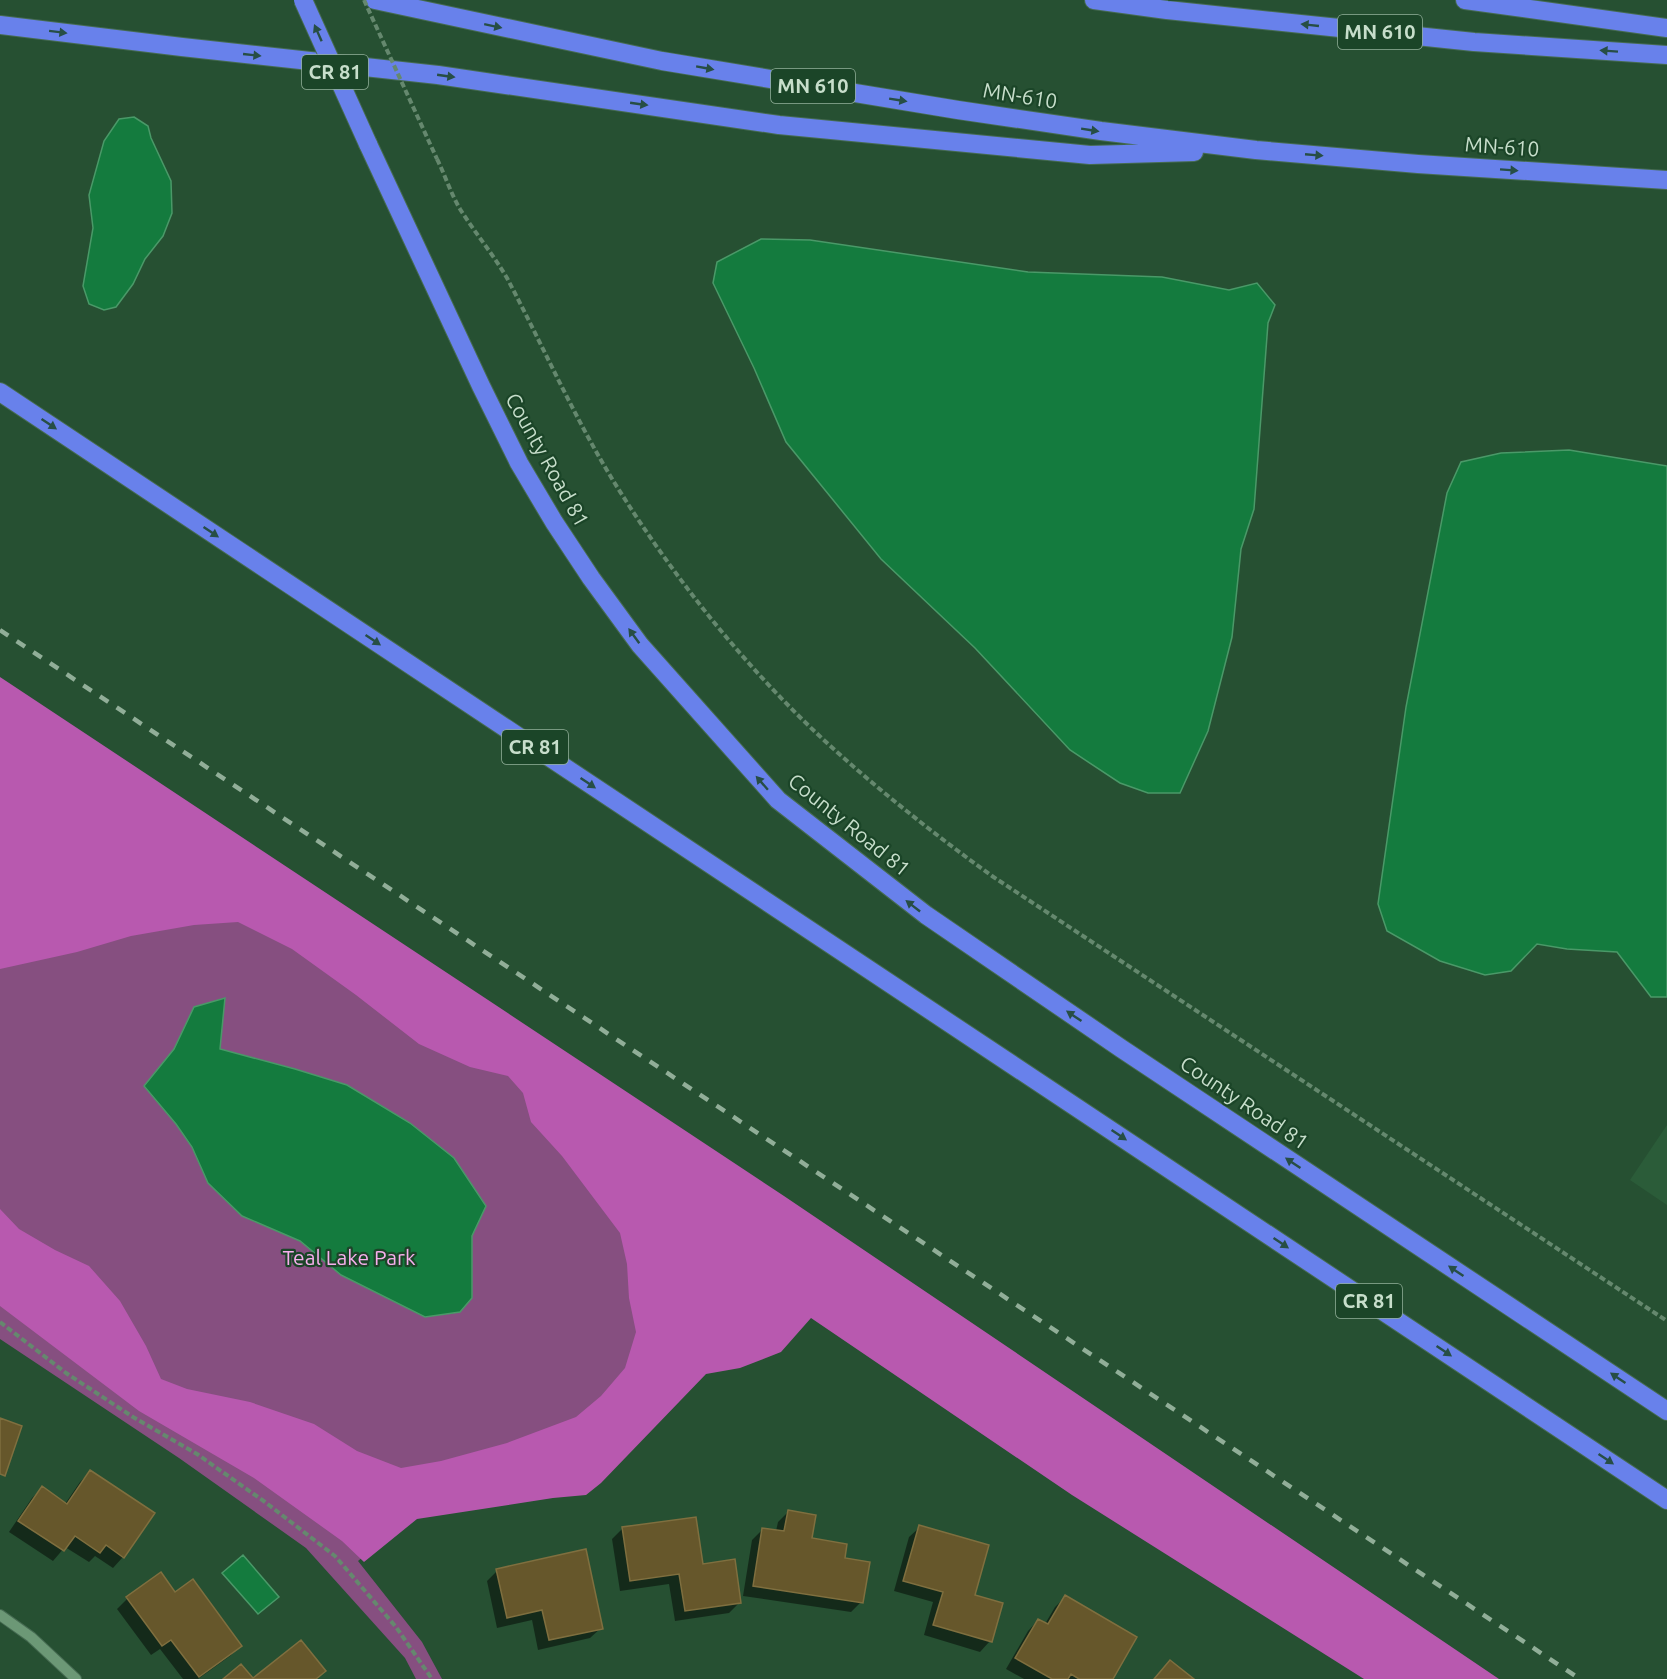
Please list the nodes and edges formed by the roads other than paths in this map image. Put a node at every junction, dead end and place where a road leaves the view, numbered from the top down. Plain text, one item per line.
1 (303, 0) edge
2 (375, 0) edge
3 (1094, 0) edge
4 (1465, 0) edge
5 (0, 25) edge
6 (1667, 28) edge
7 (1667, 55) edge
8 (1256, 150) junction
9 (1667, 180) edge
10 (0, 392) edge
11 (1667, 1411) edge
12 (1667, 1500) edge
13 (0, 1615) edge
14 (76, 1679) edge

11 -> 1 highway, County Road 81 / CR 81, bridge
2 -> 8 highway, MN-610 / MN 610
7 -> 3 highway, MN 610
4 - 6 highway
5 -> 8 highway
8 -> 9 highway, MN-610 / MN 610
10 -> 12 highway, CR 81
13 - 14 street

